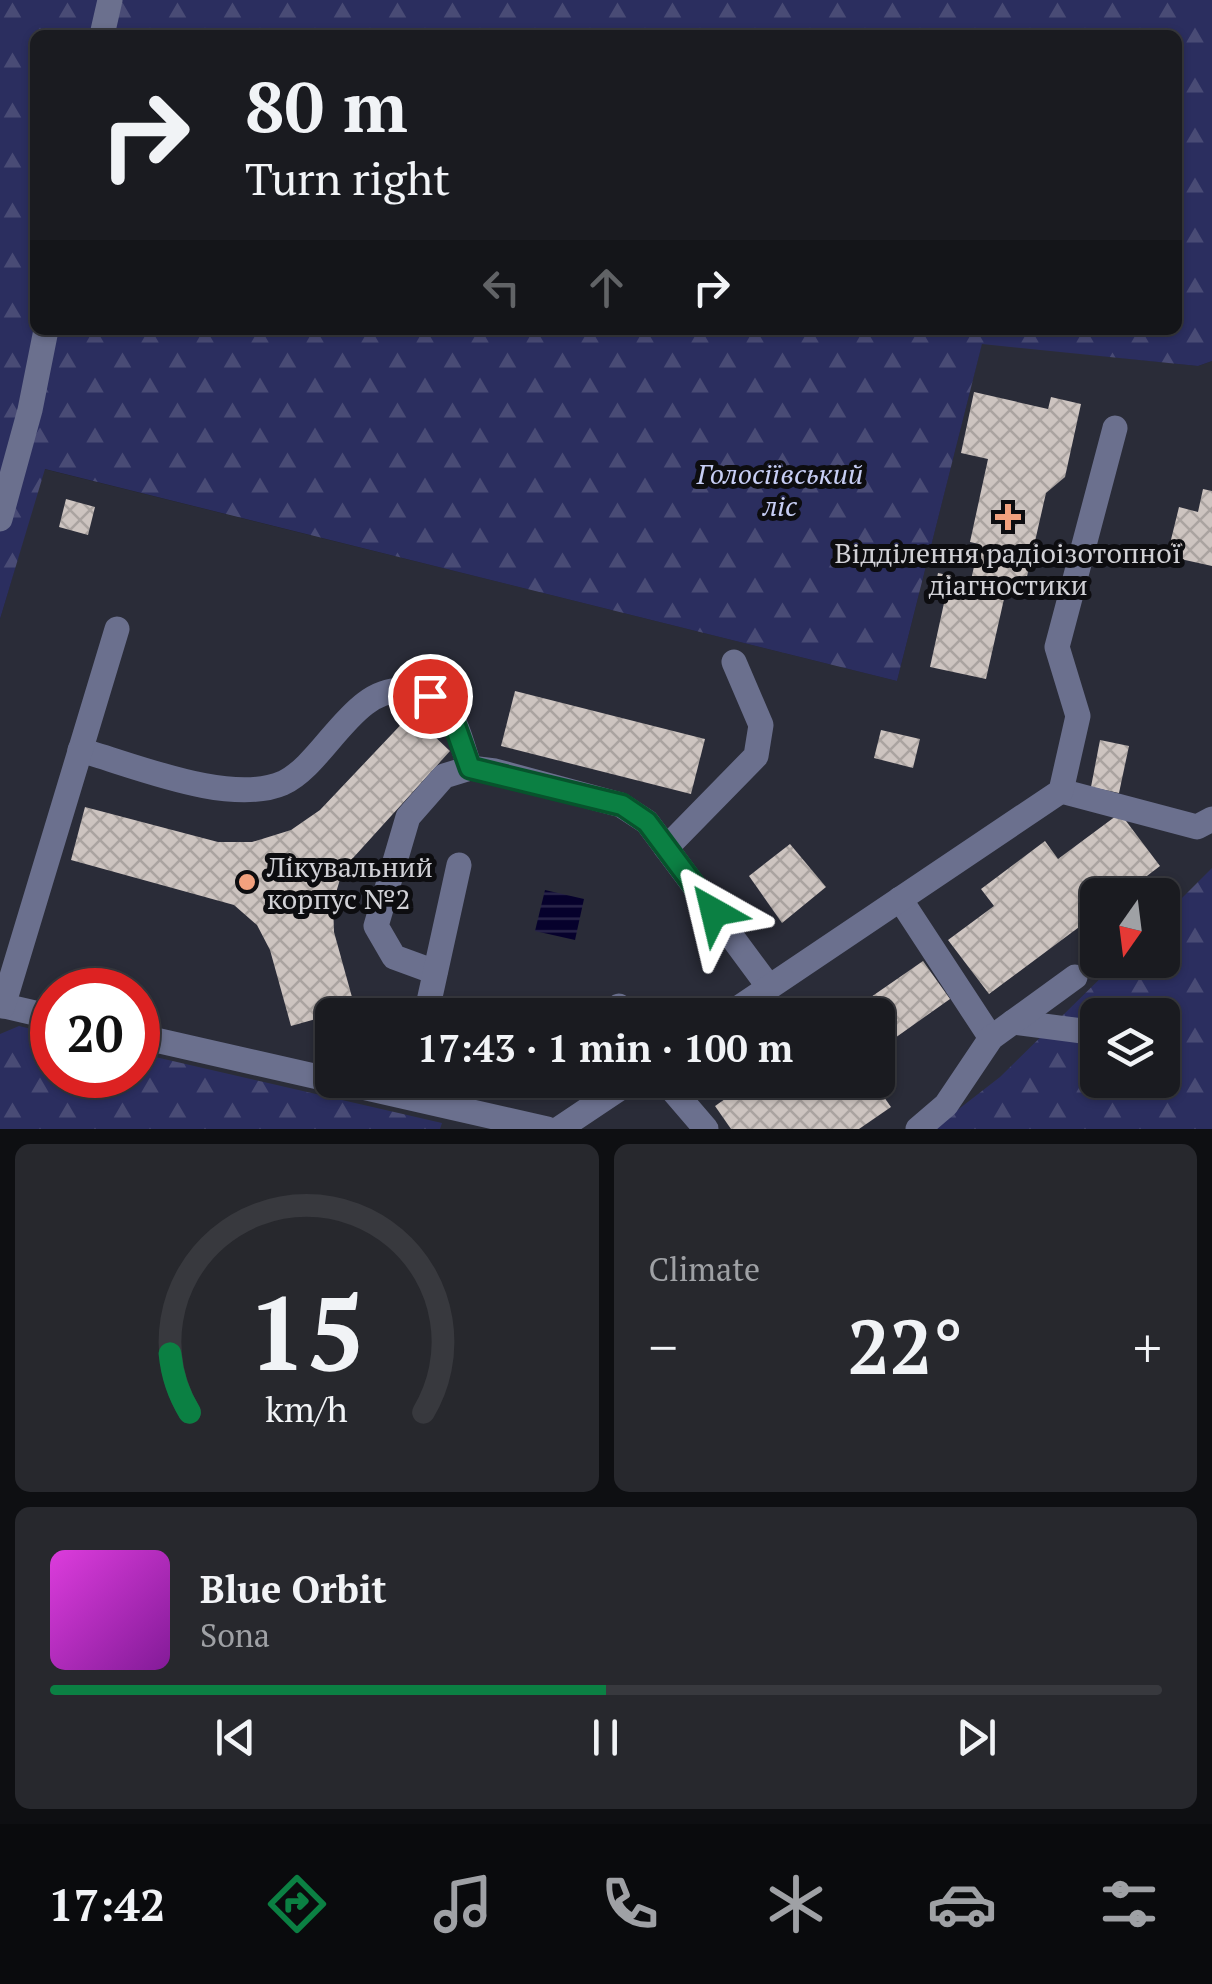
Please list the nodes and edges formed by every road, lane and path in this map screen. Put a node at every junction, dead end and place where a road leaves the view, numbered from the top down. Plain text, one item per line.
1 (110, 0) edge
2 (103, 30) edge
3 (45, 335) edge
4 (1115, 428) dead end
5 (0, 519) edge
6 (117, 628) dead end
7 (734, 662) dead end
8 (80, 750) junction
9 (470, 768) junction
10 (1061, 791) junction
11 (1207, 826) edge
12 (666, 848) junction
13 (459, 865) dead end
14 (900, 899) junction
15 (436, 972) junction
16 (1075, 978) dead end
17 (770, 987) junction
18 (430, 998) edge
19 (754, 998) edge
20 (1, 1005) edge
21 (30, 1012) edge
22 (1002, 1030) junction
23 (1080, 1032) edge
24 (160, 1040) edge
25 (315, 1070) edge
26 (441, 1098) edge
27 (605, 1098) edge
28 (679, 1098) edge
29 (547, 1129) edge
30 (558, 1129) edge
31 (706, 1129) edge
32 (918, 1129) edge

1 - 2 lane
3 - 5 lane
4 - 10 lane
6 - 8 lane
7 - 12 lane
8 - 9 lane
8 - 20 lane
9 - 12 lane
9 - 15 lane
10 - 11 lane
10 - 14 lane
12 - 17 lane
13 - 15 lane
14 - 17 lane
14 - 22 lane
15 - 18 lane
16 - 22 lane
17 - 19 lane
20 - 21 lane
22 - 23 lane
22 - 32 lane
24 - 25 lane
26 - 29 lane
27 - 30 lane
28 - 31 lane

